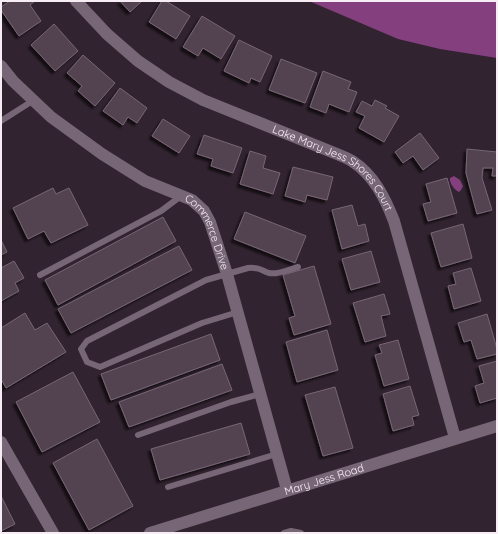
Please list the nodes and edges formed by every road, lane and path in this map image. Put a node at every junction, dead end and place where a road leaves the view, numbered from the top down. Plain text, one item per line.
1 (76, 1) edge
2 (2, 68) edge
3 (34, 100) junction
4 (1, 121) edge
5 (182, 196) junction
6 (298, 267) dead end
7 (40, 274) dead end
8 (227, 274) junction
9 (238, 312) junction
10 (260, 394) junction
11 (497, 426) edge
12 (138, 435) dead end
13 (455, 438) junction
14 (1, 442) edge
15 (277, 454) junction
16 (168, 487) dead end
17 (288, 490) junction
18 (156, 532) edge
19 (52, 533) edge
20 (284, 533) edge
21 (301, 533) edge

1 - 13 street, Lake Mary Jess Shores Court
2 - 3 street, Commerce Drive
3 - 4 lane
3 - 5 street, Commerce Drive
5 - 7 lane
5 - 8 street, Commerce Drive
6 - 8 lane
8 - 9 street, Commerce Drive
8 - 9 lane
9 - 10 street, Commerce Drive
10 - 12 lane
10 - 15 street, Commerce Drive
11 - 13 street, Mary Jess Road
13 - 17 street, Mary Jess Road
14 - 19 street
15 - 16 lane
15 - 17 street, Commerce Drive
17 - 18 street, Mary Jess Road
20 - 21 lane

